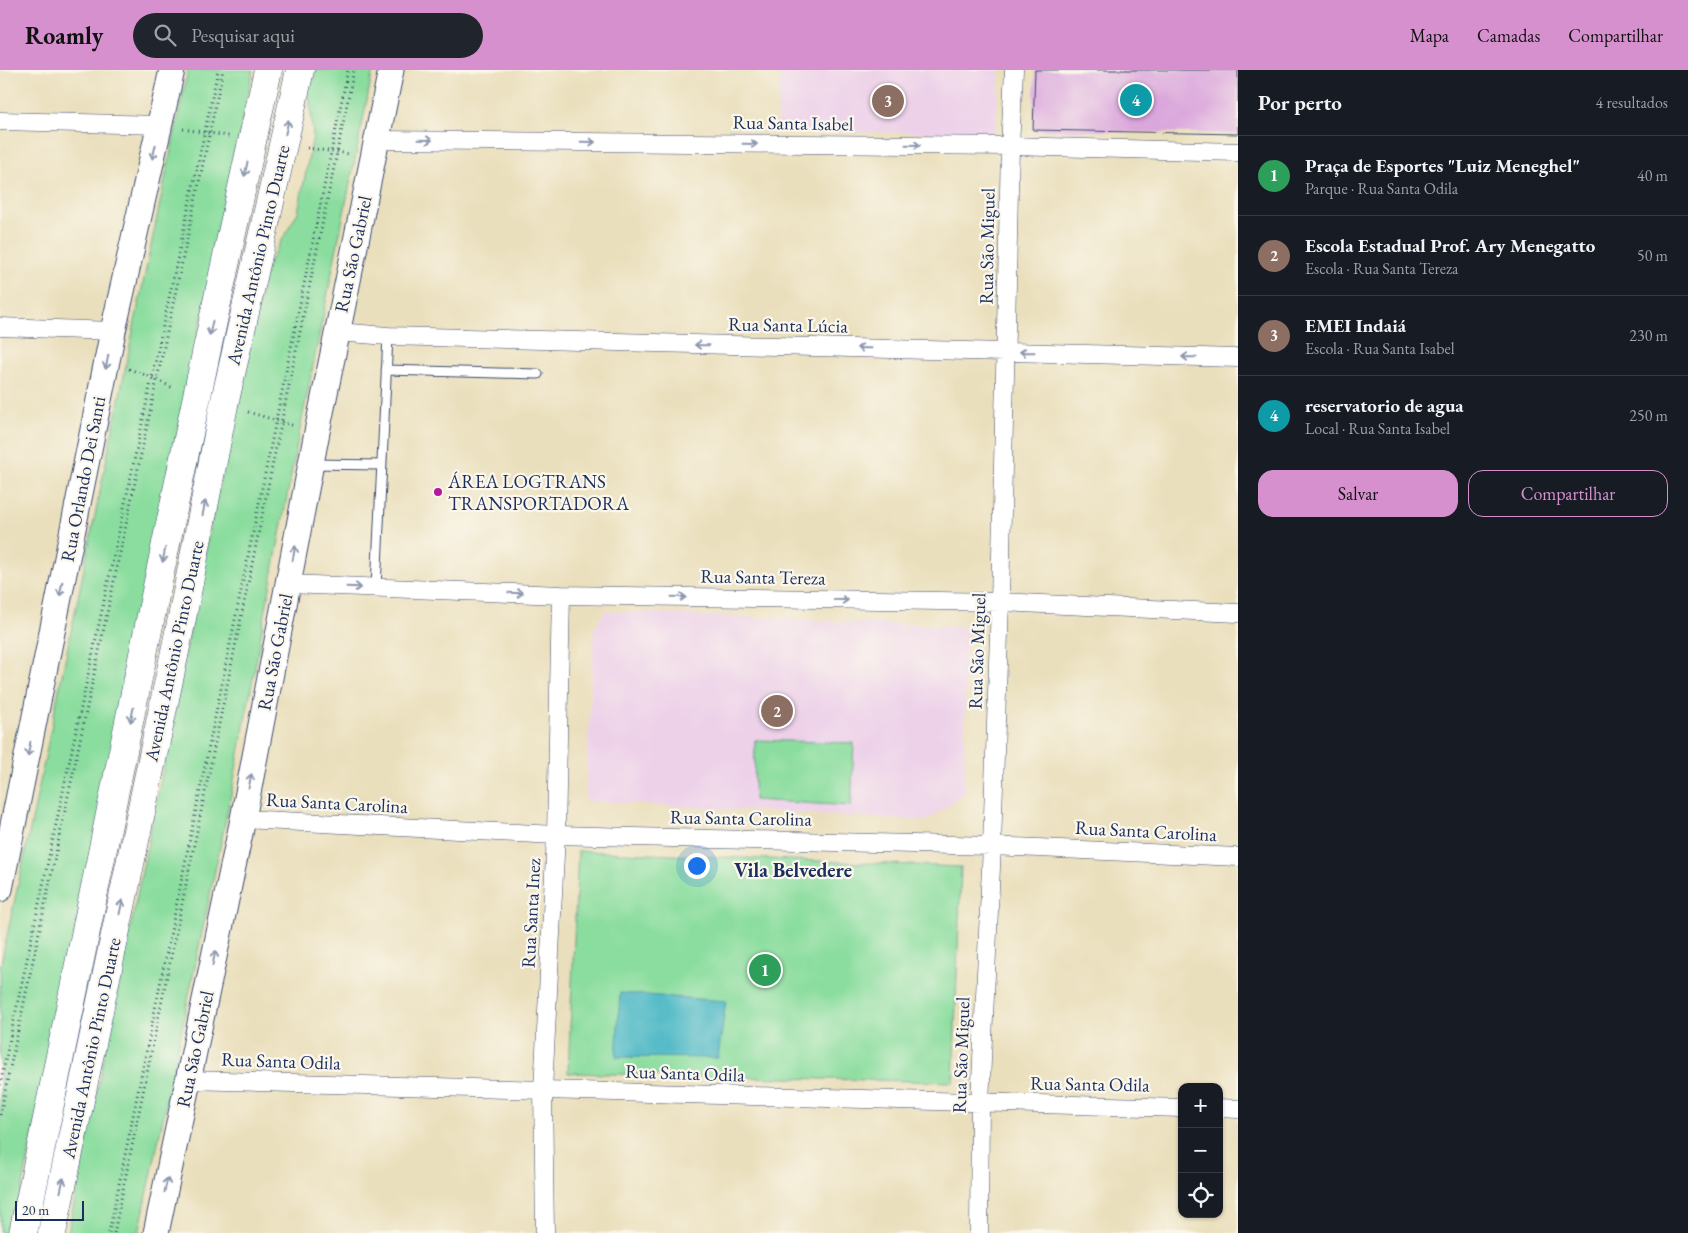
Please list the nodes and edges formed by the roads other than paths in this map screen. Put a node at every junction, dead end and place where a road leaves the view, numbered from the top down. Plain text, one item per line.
1 (172, 70) edge
2 (268, 70) edge
3 (300, 70) edge
4 (391, 70) edge
5 (1014, 70) edge
6 (0, 121) edge
7 (160, 125) junction
8 (376, 140) junction
9 (1010, 146) junction
10 (1238, 152) edge
11 (0, 327) edge
12 (113, 331) junction
13 (337, 332) junction
14 (388, 336) junction
15 (1005, 352) junction
16 (1238, 358) edge
17 (386, 370) junction
18 (538, 374) dead end
19 (310, 464) junction
20 (381, 465) junction
21 (288, 584) junction
22 (376, 588) junction
23 (561, 594) junction
24 (1000, 602) junction
25 (1238, 613) edge
26 (8, 818) edge
27 (243, 819) junction
28 (556, 835) junction
29 (992, 846) junction
30 (1238, 857) edge
31 (0, 889) edge
32 (188, 1080) junction
33 (543, 1090) junction
34 (980, 1103) junction
35 (1178, 1108) edge
36 (1223, 1108) edge
37 (1238, 1109) edge
38 (23, 1233) edge
39 (52, 1233) edge
40 (156, 1233) edge
41 (545, 1233) edge
42 (979, 1233) edge

1 - 7 main road, Rua Orlando Dei Santi
2 -> 38 main road, Avenida Antônio Pinto Duarte
39 -> 3 main road, Avenida Antônio Pinto Duarte
4 - 8 main road, Rua São Gabriel
5 - 9 street, Rua São Miguel
6 - 7 street
7 -> 12 main road, Rua Orlando Dei Santi
8 -> 9 street, Rua Santa Isabel
8 - 13 main road, Rua São Gabriel
9 - 10 street, Rua Santa Isabel
9 - 15 street, Rua São Miguel
11 - 12 street
12 -> 26 main road, Rua Orlando Dei Santi
13 - 14 street, Rua Santa Lúcia
13 - 19 main road, Rua São Gabriel
15 -> 14 street, Rua Santa Lúcia
14 - 17 lane
16 -> 15 street, Rua Santa Lúcia
15 - 24 street, Rua São Miguel
17 - 18 lane
17 - 20 lane
19 - 20 lane
21 -> 19 main road, Rua São Gabriel
20 - 22 lane
21 -> 22 street, Rua Santa Tereza
27 -> 21 main road, Rua São Gabriel
22 -> 23 street, Rua Santa Tereza
23 -> 24 street, Rua Santa Tereza
23 - 28 street, Rua Santa Inez
24 - 25 street, Rua Santa Tereza
24 - 29 street, Rua São Miguel
26 - 31 main road, Rua Orlando Dei Santi
27 - 28 street, Rua Santa Carolina
32 -> 27 main road, Rua São Gabriel
28 - 29 street, Rua Santa Carolina
28 - 33 street, Rua Santa Inez
29 - 30 street, Rua Santa Carolina
29 - 34 street, Rua São Miguel
32 - 33 street, Rua Santa Odila
40 -> 32 main road, Rua São Gabriel
33 - 34 street, Rua Santa Odila
33 - 41 street, Rua Santa Inez
34 - 35 street, Rua Santa Odila
34 - 42 street, Rua São Miguel
36 - 37 street

